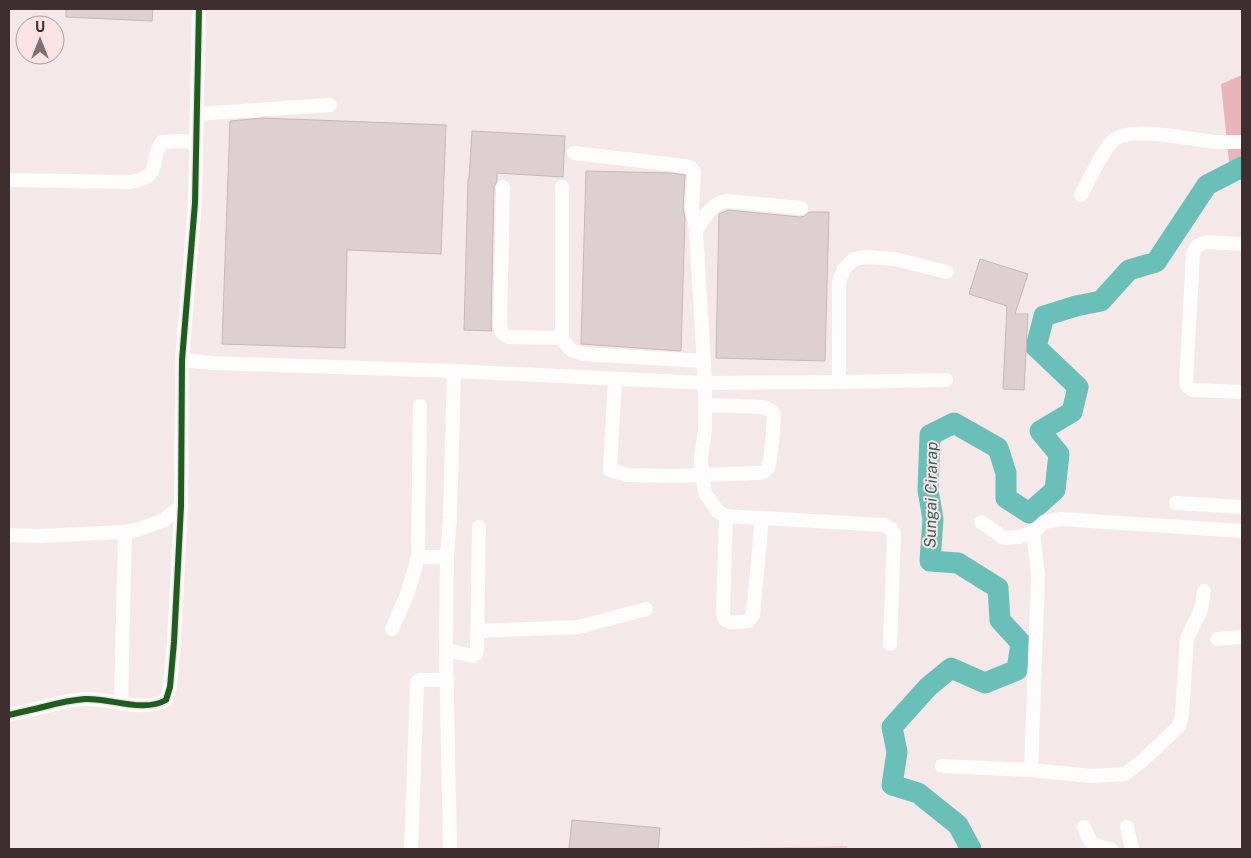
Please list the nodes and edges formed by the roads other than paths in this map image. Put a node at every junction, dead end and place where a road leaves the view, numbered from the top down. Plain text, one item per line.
1 (199, 9) edge
2 (330, 105) dead end
3 (196, 114) junction
4 (196, 142) junction
5 (1242, 142) edge
6 (574, 153) dead end
7 (9, 180) edge
8 (503, 187) dead end
9 (562, 187) dead end
10 (1081, 195) dead end
11 (802, 208) dead end
12 (696, 230) junction
13 (1242, 244) edge
14 (947, 272) dead end
15 (562, 338) junction
16 (182, 360) junction
17 (703, 361) junction
18 (454, 371) junction
19 (615, 379) junction
20 (946, 380) dead end
21 (839, 382) junction
22 (705, 383) junction
23 (1242, 392) edge
24 (706, 405) junction
25 (420, 406) dead end
26 (702, 475) junction
27 (1176, 504) dead end
28 (181, 506) junction
29 (1242, 507) edge
30 (726, 516) junction
31 (762, 518) junction
32 (981, 522) dead end
33 (479, 527) dead end
34 (1242, 531) edge
35 (125, 532) junction
36 (1033, 532) junction
37 (9, 535) edge
38 (418, 557) junction
39 (447, 557) junction
40 (1204, 591) dead end
41 (646, 609) dead end
42 (392, 628) dead end
43 (477, 631) junction
44 (1242, 637) edge
45 (1217, 639) dead end
46 (890, 644) dead end
47 (446, 650) junction
48 (447, 680) junction
49 (121, 703) junction
50 (9, 715) edge
51 (942, 766) dead end
52 (1031, 770) junction
53 (1084, 827) dead end
54 (1127, 827) dead end
55 (411, 849) edge
56 (450, 849) edge
57 (1111, 849) edge
58 (1132, 849) edge

1 - 3 street
2 - 3 street
3 - 4 street
4 - 7 street
4 - 16 street
5 - 10 street
6 - 12 street
8 - 15 street
9 - 15 street
11 - 12 street
12 - 17 street
13 - 23 street
14 - 21 street
15 - 17 street
16 - 18 street
16 - 28 street
17 - 22 street
18 - 19 street
18 - 39 street
19 - 22 street
19 - 26 street
20 - 21 street
21 - 22 street
22 - 24 street
24 - 26 street
24 - 26 street
25 - 38 street
26 - 30 street
27 - 29 street
28 - 35 street
28 - 49 street
30 - 31 street
30 - 31 street
31 - 46 street
32 - 36 street
33 - 43 street
34 - 36 street
35 - 37 street
35 - 49 street
36 - 52 street
38 - 39 street
38 - 42 street
39 - 47 street
40 - 52 street
41 - 43 street
43 - 47 street
44 - 45 street
47 - 48 street
48 - 55 street
48 - 56 street
49 - 50 street
51 - 52 street
53 - 57 street
54 - 58 street

